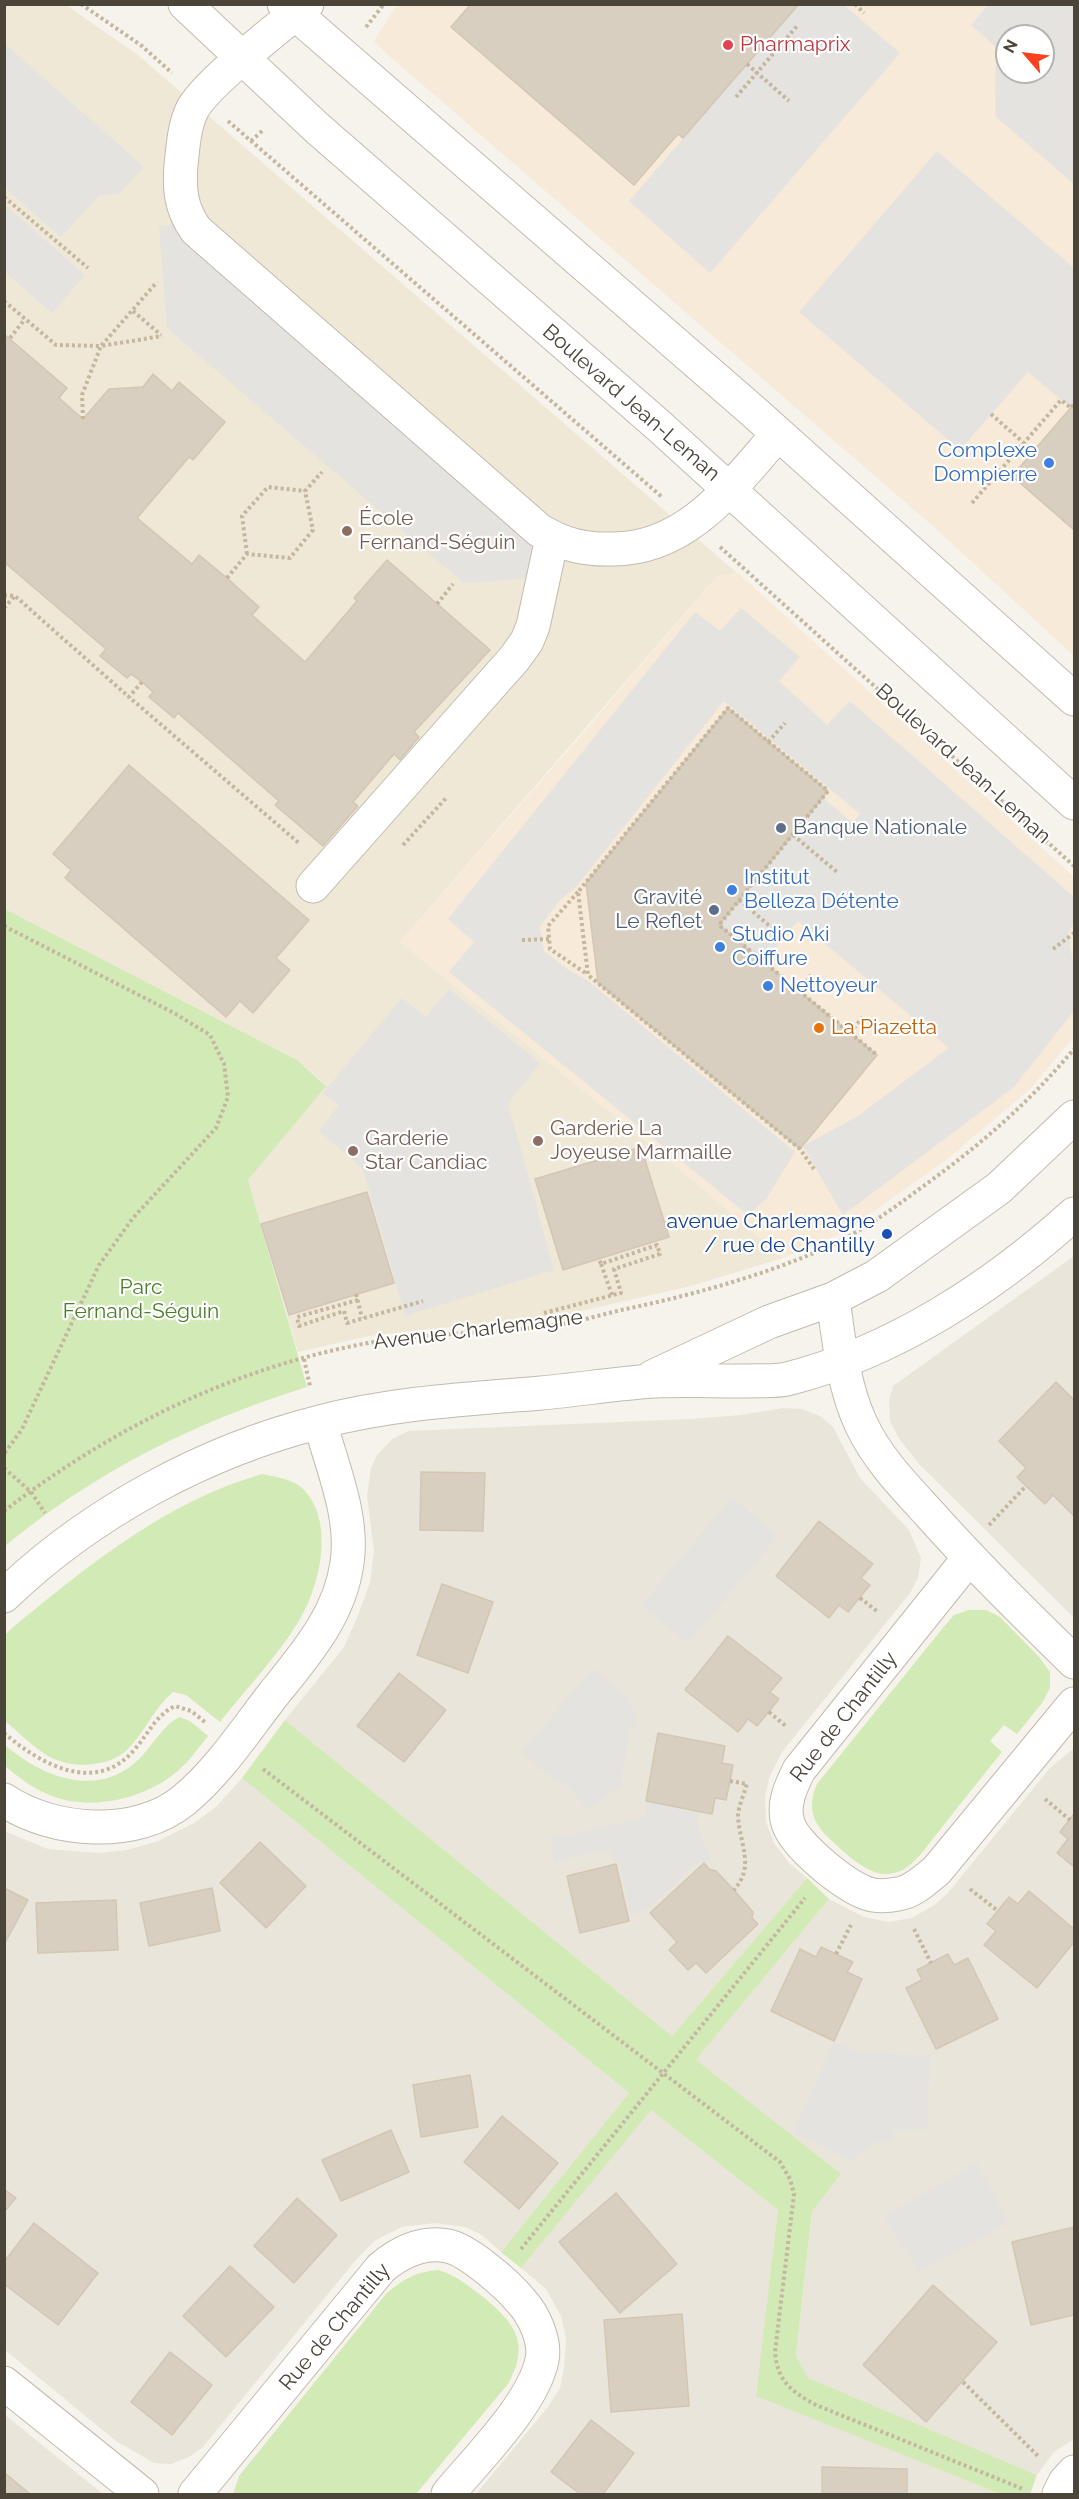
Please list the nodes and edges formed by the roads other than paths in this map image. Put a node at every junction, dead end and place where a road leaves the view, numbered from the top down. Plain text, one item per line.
1 (185, 4) edge
2 (295, 8) edge
3 (245, 58) junction
4 (778, 434) junction
5 (729, 489) junction
6 (552, 538) junction
7 (1074, 699) edge
8 (1074, 803) edge
9 (322, 876) road end
10 (1074, 1117) edge
11 (1074, 1214) edge
12 (833, 1299) junction
13 (842, 1361) junction
14 (643, 1382) junction
15 (320, 1422) junction
16 (969, 1558) junction
17 (4, 1596) edge
18 (1074, 1662) edge
19 (1074, 1704) edge
20 (4, 1800) edge
21 (4, 2382) edge
22 (142, 2494) edge
23 (195, 2494) edge
24 (448, 2494) edge

1 - 3 street, Boulevard Jean-Leman
2 - 3 street
2 - 4 street
3 - 5 street, Boulevard Jean-Leman
3 - 6 street
4 - 5 street
4 - 7 street
5 - 6 street
5 - 8 street, Boulevard Jean-Leman
6 - 9 street
10 - 12 street
11 - 13 street
12 - 13 street
12 - 14 street
13 - 14 street
13 - 16 street
14 - 15 street
15 - 17 street
15 - 20 street
16 - 18 street
16 - 19 street, Rue de Chantilly
21 - 22 street
23 - 24 street, Rue de Chantilly

